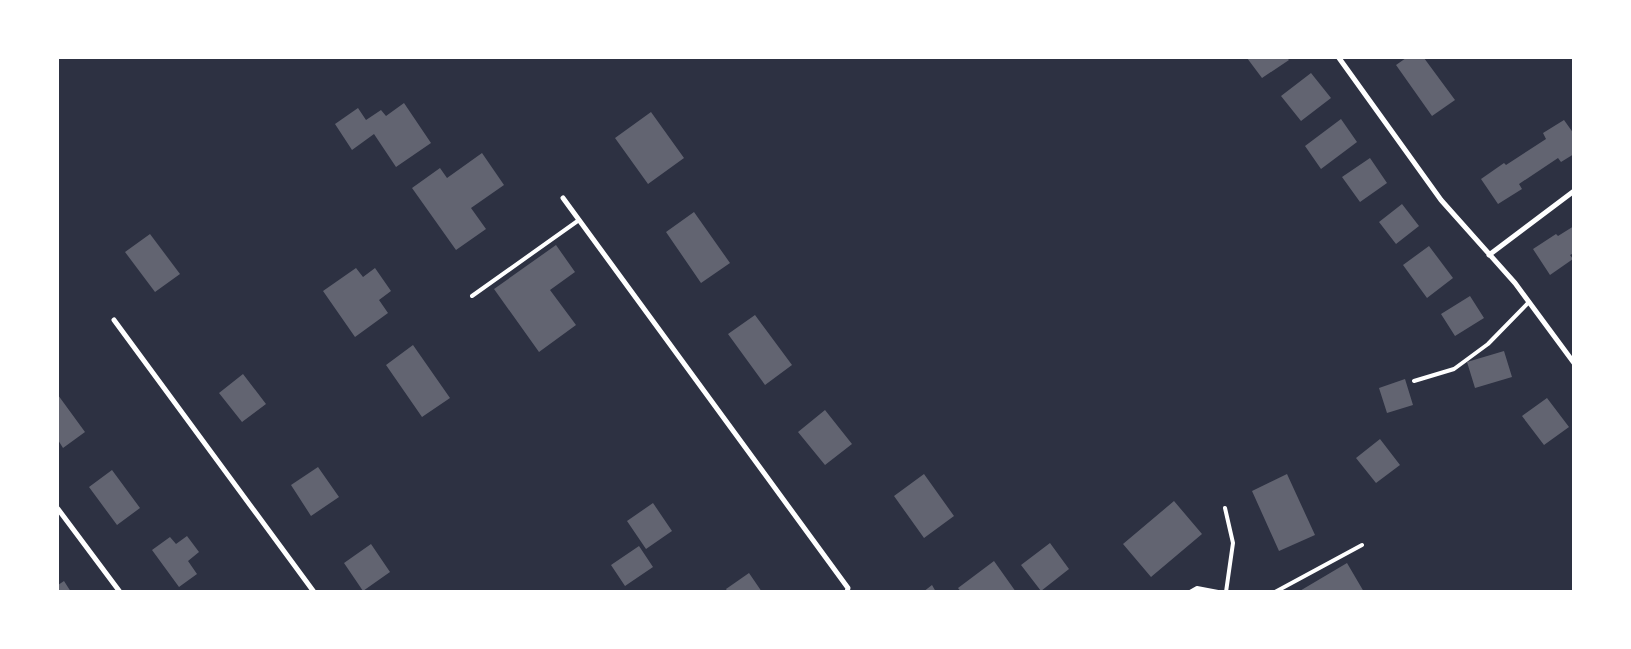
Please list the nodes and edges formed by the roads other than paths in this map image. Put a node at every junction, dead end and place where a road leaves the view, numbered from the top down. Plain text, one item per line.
1 (1339, 58) edge
2 (1574, 191) edge
3 (563, 198) dead end
4 (579, 220) junction
5 (1489, 255) junction
6 (472, 296) dead end
7 (1529, 302) junction
8 (114, 320) dead end
9 (1574, 363) edge
10 (1414, 381) dead end
11 (1225, 508) dead end
12 (58, 509) edge
13 (1362, 544) dead end
14 (120, 592) edge
15 (314, 592) edge
16 (847, 592) edge
17 (1190, 592) edge
18 (1218, 592) edge
19 (1226, 592) edge
20 (1275, 592) edge

1 - 5 street
2 - 5 street
3 - 4 street
4 - 6 lane
4 - 16 street
5 - 7 street
7 - 9 street
7 - 10 lane
8 - 15 street
11 - 19 lane
12 - 14 street
13 - 20 lane
17 - 18 lane

